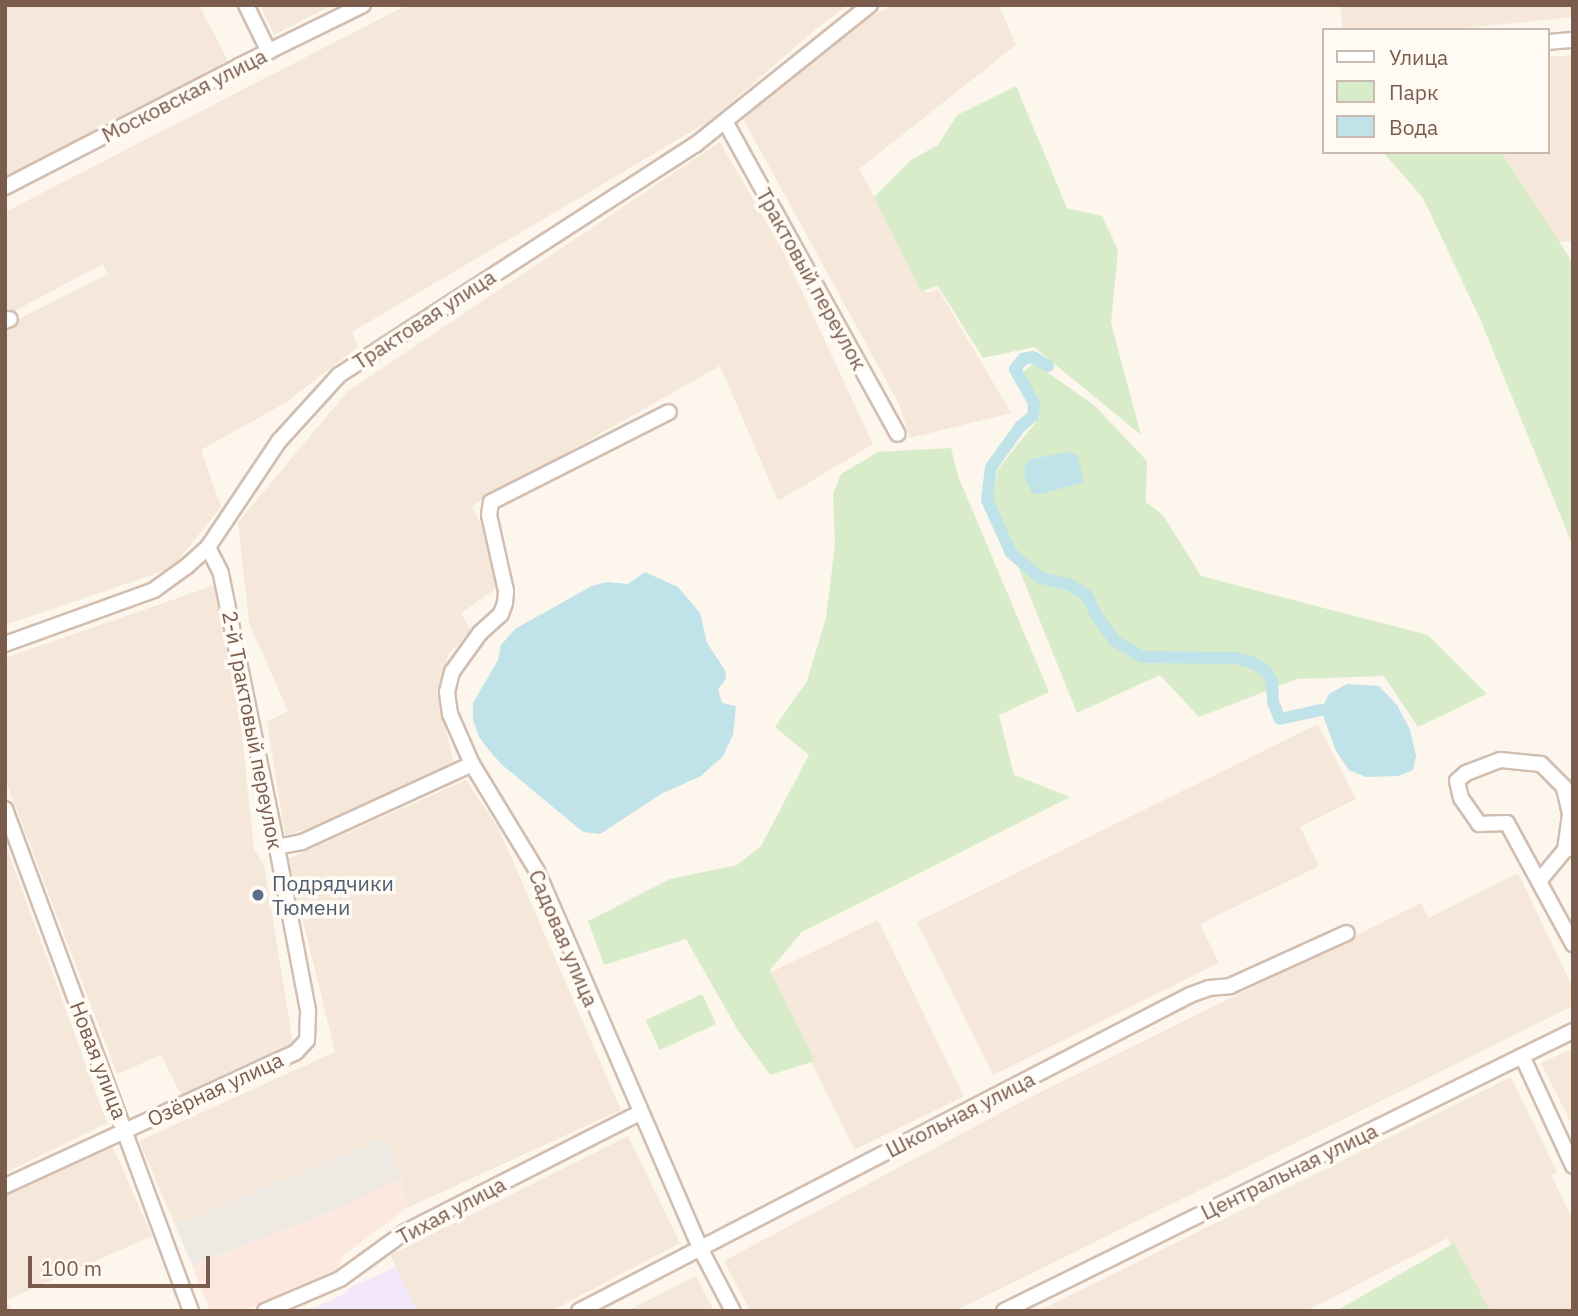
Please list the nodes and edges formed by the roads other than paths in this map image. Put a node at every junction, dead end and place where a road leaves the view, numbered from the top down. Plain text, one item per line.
1 (246, 5) edge
2 (363, 5) edge
3 (870, 5) edge
4 (1573, 40) edge
5 (1550, 42) edge
6 (269, 52) junction
7 (726, 123) junction
8 (5, 187) edge
9 (669, 412) dead end
10 (898, 435) dead end
11 (208, 547) junction
12 (5, 644) edge
13 (472, 764) junction
14 (5, 809) edge
15 (277, 847) junction
16 (1569, 849) edge
17 (1539, 881) junction
18 (1347, 933) dead end
19 (1573, 944) edge
20 (1573, 1031) edge
21 (307, 1040) joint
22 (1522, 1056) junction
23 (640, 1113) junction
24 (126, 1131) junction
25 (1573, 1166) edge
26 (5, 1186) edge
27 (700, 1248) junction
28 (191, 1311) edge
29 (265, 1311) edge
30 (579, 1311) edge
31 (733, 1311) edge
32 (1004, 1311) edge

1 - 6 street
2 - 6 street, Московская улица
3 - 7 street, Трактовая улица
4 - 5 street
6 - 8 street, Московская улица
7 - 10 street, Трактовый переулок
7 - 11 street, Трактовая улица
9 - 13 street, Садовая улица
11 - 12 street, Трактовая улица
11 - 15 street, 2-й Трактовый переулок
13 - 15 street
13 - 23 street, Садовая улица
14 - 24 street, Новая улица
15 - 21 street, 2-й Трактовый переулок
16 - 17 street
16 - 17 street
17 - 19 street
18 - 27 street, Школьная улица
20 - 22 street, Центральная улица
21 - 24 street, Озёрная улица
22 - 25 street
22 - 32 street, Центральная улица
23 - 27 street, Садовая улица
23 - 29 street, Тихая улица
24 - 26 street, Озёрная улица
24 - 28 street, Новая улица
27 - 30 street, Школьная улица
27 - 31 street, Садовая улица

